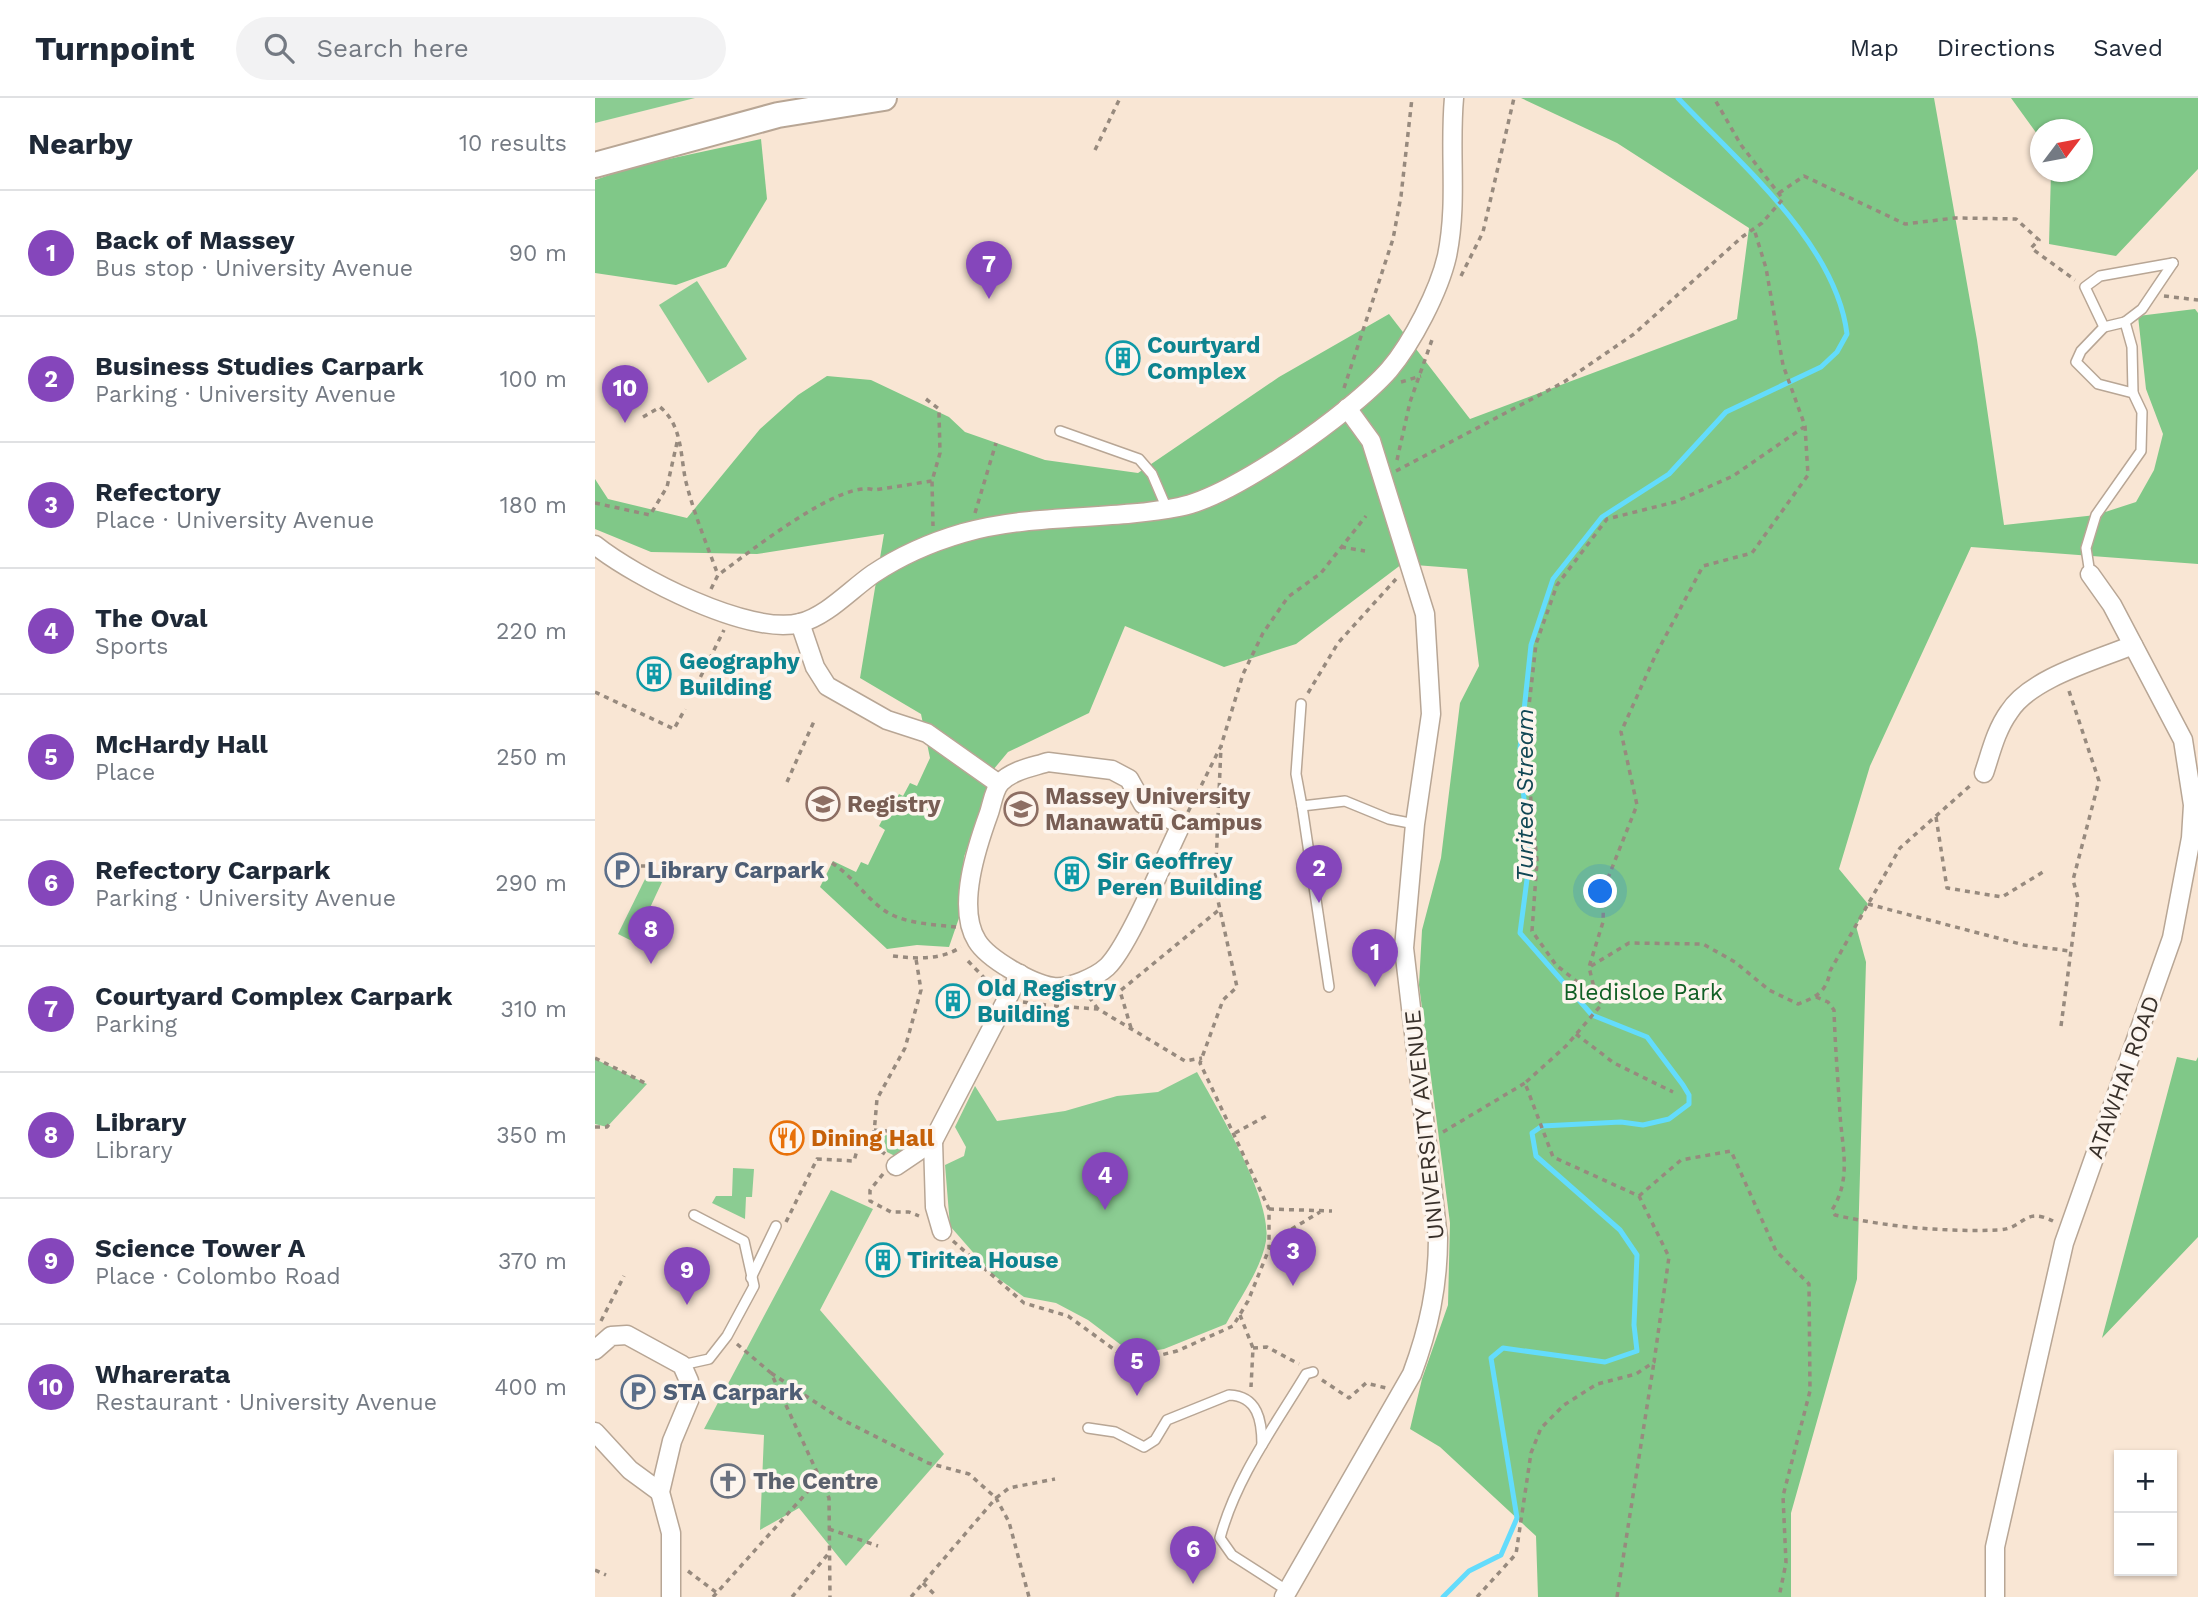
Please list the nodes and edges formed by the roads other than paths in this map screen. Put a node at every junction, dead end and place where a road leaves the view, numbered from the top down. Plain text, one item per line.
1 (816, 98) edge
2 (884, 98) edge
3 (1454, 98) edge
4 (778, 115) junction
5 (595, 165) edge
6 (2125, 322) junction
7 (2104, 327) junction
8 (2133, 393) junction
9 (1344, 401) junction
10 (1060, 431) dead end
11 (1167, 509) junction
12 (595, 545) edge
13 (2090, 574) joint
14 (800, 623) junction
15 (2133, 645) junction
16 (1301, 704) road end
17 (1984, 773) road end
18 (999, 784) junction
19 (1302, 806) junction
20 (1415, 824) junction
21 (1020, 974) junction
22 (1329, 987) dead end
23 (935, 1138) junction
24 (896, 1166) road end
25 (694, 1215) dead end
26 (779, 1228) road end
27 (942, 1231) road end
28 (751, 1278) junction
29 (595, 1350) edge
30 (682, 1365) junction
31 (1313, 1372) road end
32 (1088, 1428) dead end
33 (595, 1432) edge
34 (1262, 1447) junction
35 (660, 1492) junction
36 (1286, 1594) edge
37 (671, 1597) edge
38 (1995, 1597) edge

1 - 4 main road
2 - 4 main road
3 - 9 street
4 - 5 main road
6 - 7 lane
6 - 7 lane
6 - 8 lane
7 - 8 lane
8 - 13 lane
9 - 11 street
9 - 20 street, UNIVERSITY AVENUE
10 - 11 lane
11 - 14 street
12 - 14 street
13 - 15 street, ATAWHAI ROAD
14 - 18 street
15 - 17 street
15 - 38 street, ATAWHAI ROAD
16 - 19 lane
18 - 21 street
18 - 21 street
19 - 20 lane
19 - 22 lane
20 - 36 street, UNIVERSITY AVENUE
21 - 23 street
23 - 24 street
23 - 27 street
25 - 28 lane
26 - 28 lane
28 - 30 lane
29 - 30 street
30 - 35 street
31 - 34 lane
32 - 34 lane
33 - 35 street
34 - 36 lane
35 - 37 street

